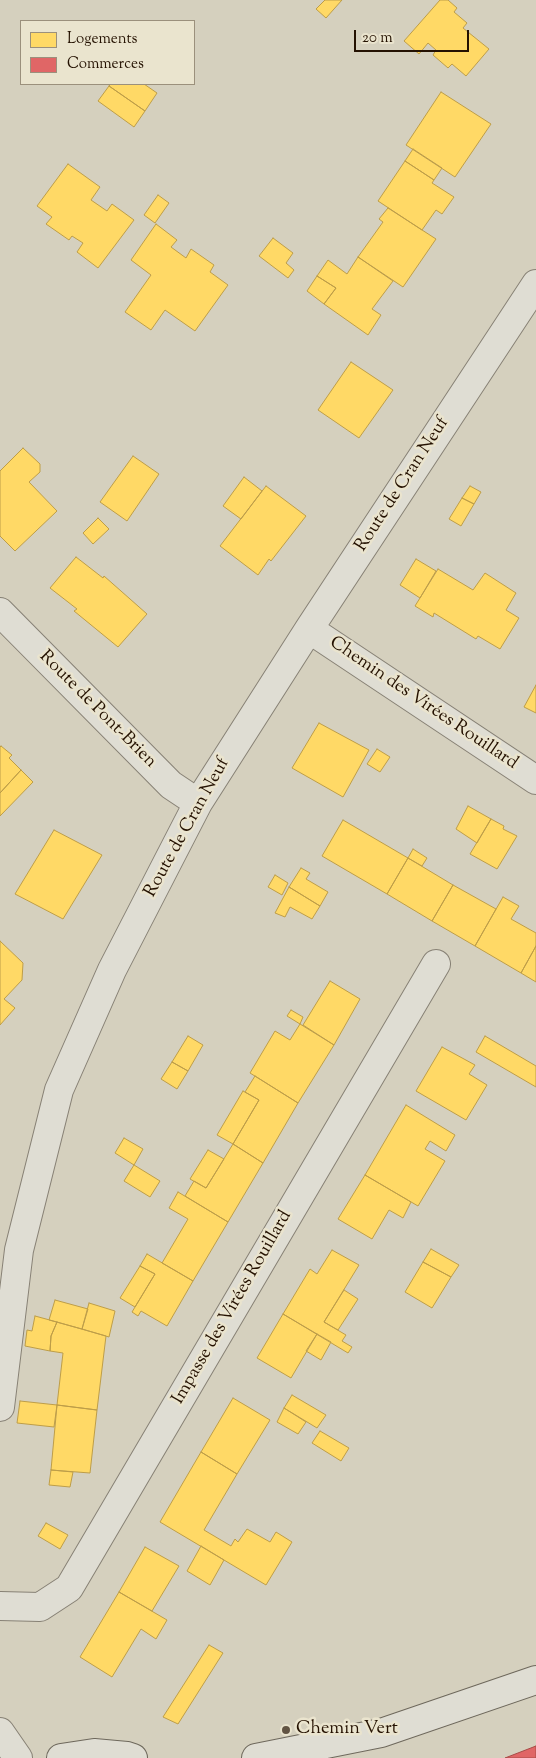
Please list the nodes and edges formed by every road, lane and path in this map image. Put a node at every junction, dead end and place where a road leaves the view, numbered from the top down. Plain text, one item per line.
1 (536, 284) edge
2 (0, 612) edge
3 (309, 629) junction
4 (536, 780) edge
5 (198, 803) junction
6 (436, 964) dead end
7 (0, 1407) edge
8 (0, 1606) edge
9 (536, 1680) edge
10 (0, 1732) edge
11 (381, 1733) junction
12 (18, 1758) edge
13 (61, 1758) edge
14 (133, 1758) edge
15 (256, 1758) edge
16 (333, 1758) edge

1 - 3 street, Route de Cran Neuf
2 - 5 street, Route de Pont-Brien
3 - 4 street, Chemin des Virées Rouillard
3 - 5 street, Route de Cran Neuf
5 - 7 street, Route de Cran Neuf
6 - 8 street, Impasse des Virées Rouillard
9 - 11 street
10 - 12 street
11 - 15 street
11 - 16 street
13 - 14 street

